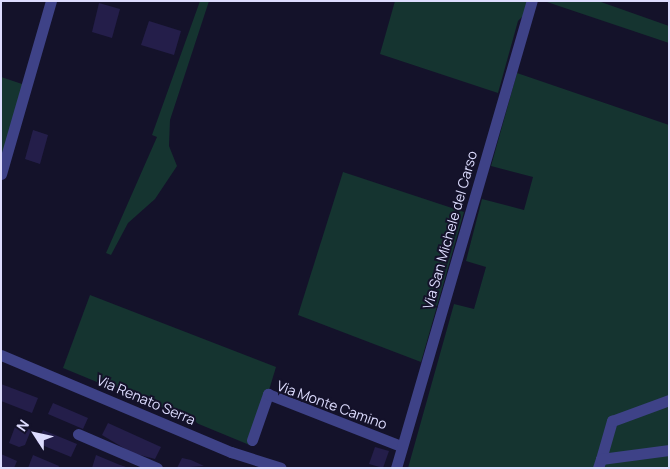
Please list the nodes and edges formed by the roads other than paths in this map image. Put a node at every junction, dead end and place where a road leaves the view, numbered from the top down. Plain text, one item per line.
1 (51, 1) edge
2 (532, 1) edge
3 (1, 174) edge
4 (1, 355) edge
5 (669, 400) edge
6 (78, 434) dead end
7 (252, 440) dead end
8 (401, 446) junction
9 (669, 450) edge
10 (599, 463) edge
11 (158, 468) edge
12 (281, 468) edge
13 (396, 468) edge

1 - 3 street
2 - 8 street, Via San Michele del Carso
4 - 12 street, Via Renato Serra
5 - 10 street
6 - 11 street
7 - 8 street, Via Monte Camino
8 - 13 street, Via San Michele del Carso
9 - 10 street

